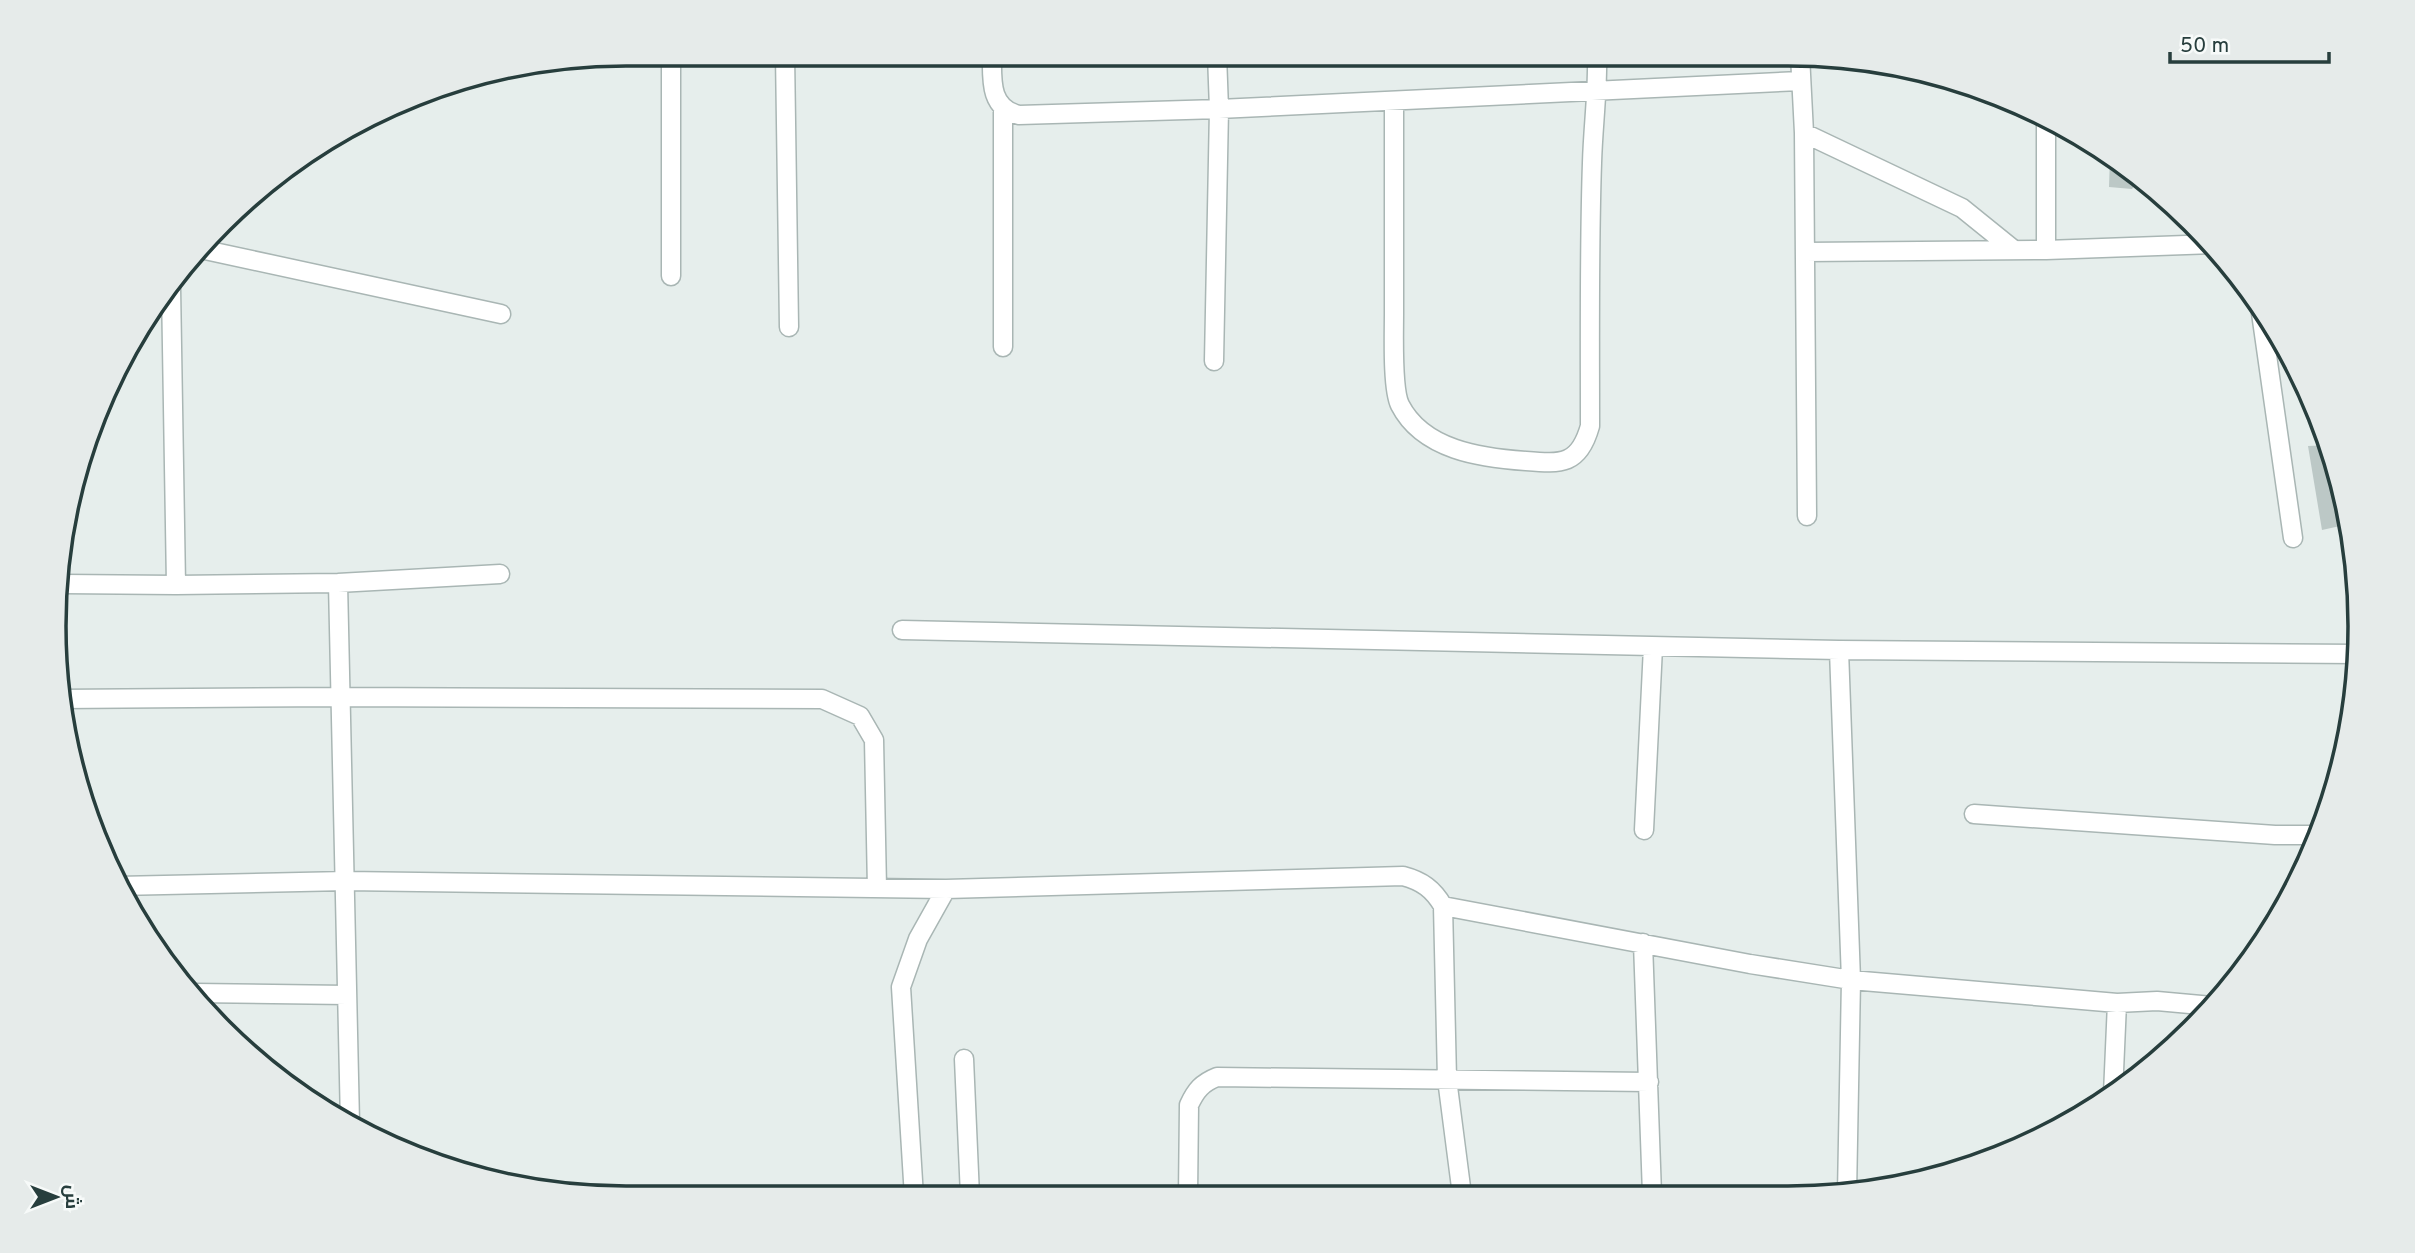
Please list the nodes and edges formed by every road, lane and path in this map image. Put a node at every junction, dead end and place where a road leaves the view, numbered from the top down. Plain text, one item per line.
1 (671, 66) edge
2 (785, 66) edge
3 (992, 66) edge
4 (1217, 66) edge
5 (1597, 66) edge
6 (1800, 67) edge
7 (1800, 81) junction
8 (1598, 91) junction
9 (1394, 100) junction
10 (1003, 107) junction
11 (1219, 108) junction
12 (2046, 130) edge
13 (1804, 133) junction
14 (2198, 245) edge
15 (2014, 250) junction
16 (2046, 250) junction
17 (211, 251) edge
18 (1805, 252) junction
19 (671, 276) dead end
20 (171, 301) edge
21 (501, 314) dead end
22 (789, 327) dead end
23 (2264, 331) edge
24 (1003, 346) dead end
25 (1214, 361) dead end
26 (1808, 516) dead end
27 (2293, 538) dead end
28 (500, 574) dead end
29 (338, 583) junction
30 (68, 584) edge
31 (176, 585) junction
32 (902, 630) dead end
33 (1653, 647) junction
34 (1839, 650) junction
35 (2347, 654) edge
36 (340, 697) junction
37 (71, 699) edge
38 (1974, 814) dead end
39 (1644, 830) dead end
40 (2308, 835) edge
41 (346, 881) junction
42 (131, 886) edge
43 (877, 888) junction
44 (946, 889) junction
45 (1443, 906) junction
46 (1643, 943) junction
47 (1851, 980) junction
48 (203, 993) edge
49 (347, 995) junction
50 (2116, 1003) junction
51 (2201, 1005) edge
52 (964, 1059) dead end
53 (1447, 1079) junction
54 (1648, 1082) junction
55 (2113, 1082) edge
56 (350, 1113) edge
57 (1847, 1183) edge
58 (913, 1186) edge
59 (970, 1186) edge
60 (1188, 1186) edge
61 (1461, 1186) edge
62 (1652, 1186) edge

1 - 19 street
2 - 22 street
3 - 10 street
4 - 11 street
5 - 8 street
6 - 7 street
7 - 8 street
7 - 13 street
8 - 9 street
8 - 9 street
9 - 11 street
10 - 11 street
10 - 24 street
11 - 25 street
12 - 16 street
13 - 15 street
13 - 18 street
14 - 16 street
15 - 16 street
15 - 18 street
17 - 21 street
18 - 26 street
20 - 31 street
23 - 27 street
28 - 29 street
29 - 31 street
29 - 36 street
30 - 31 street
32 - 33 street
33 - 34 street
33 - 39 street
34 - 35 street
34 - 47 street
36 - 37 street
36 - 41 street
36 - 43 street
38 - 40 street
41 - 42 street
41 - 43 street
41 - 49 street
43 - 44 street
44 - 45 street
44 - 58 street
45 - 46 street
45 - 53 street
46 - 47 street
46 - 54 street
47 - 50 street
47 - 57 street
48 - 49 street
49 - 56 street
50 - 51 street
50 - 55 street
52 - 59 street
53 - 54 street
53 - 60 street
53 - 61 street
54 - 62 street

